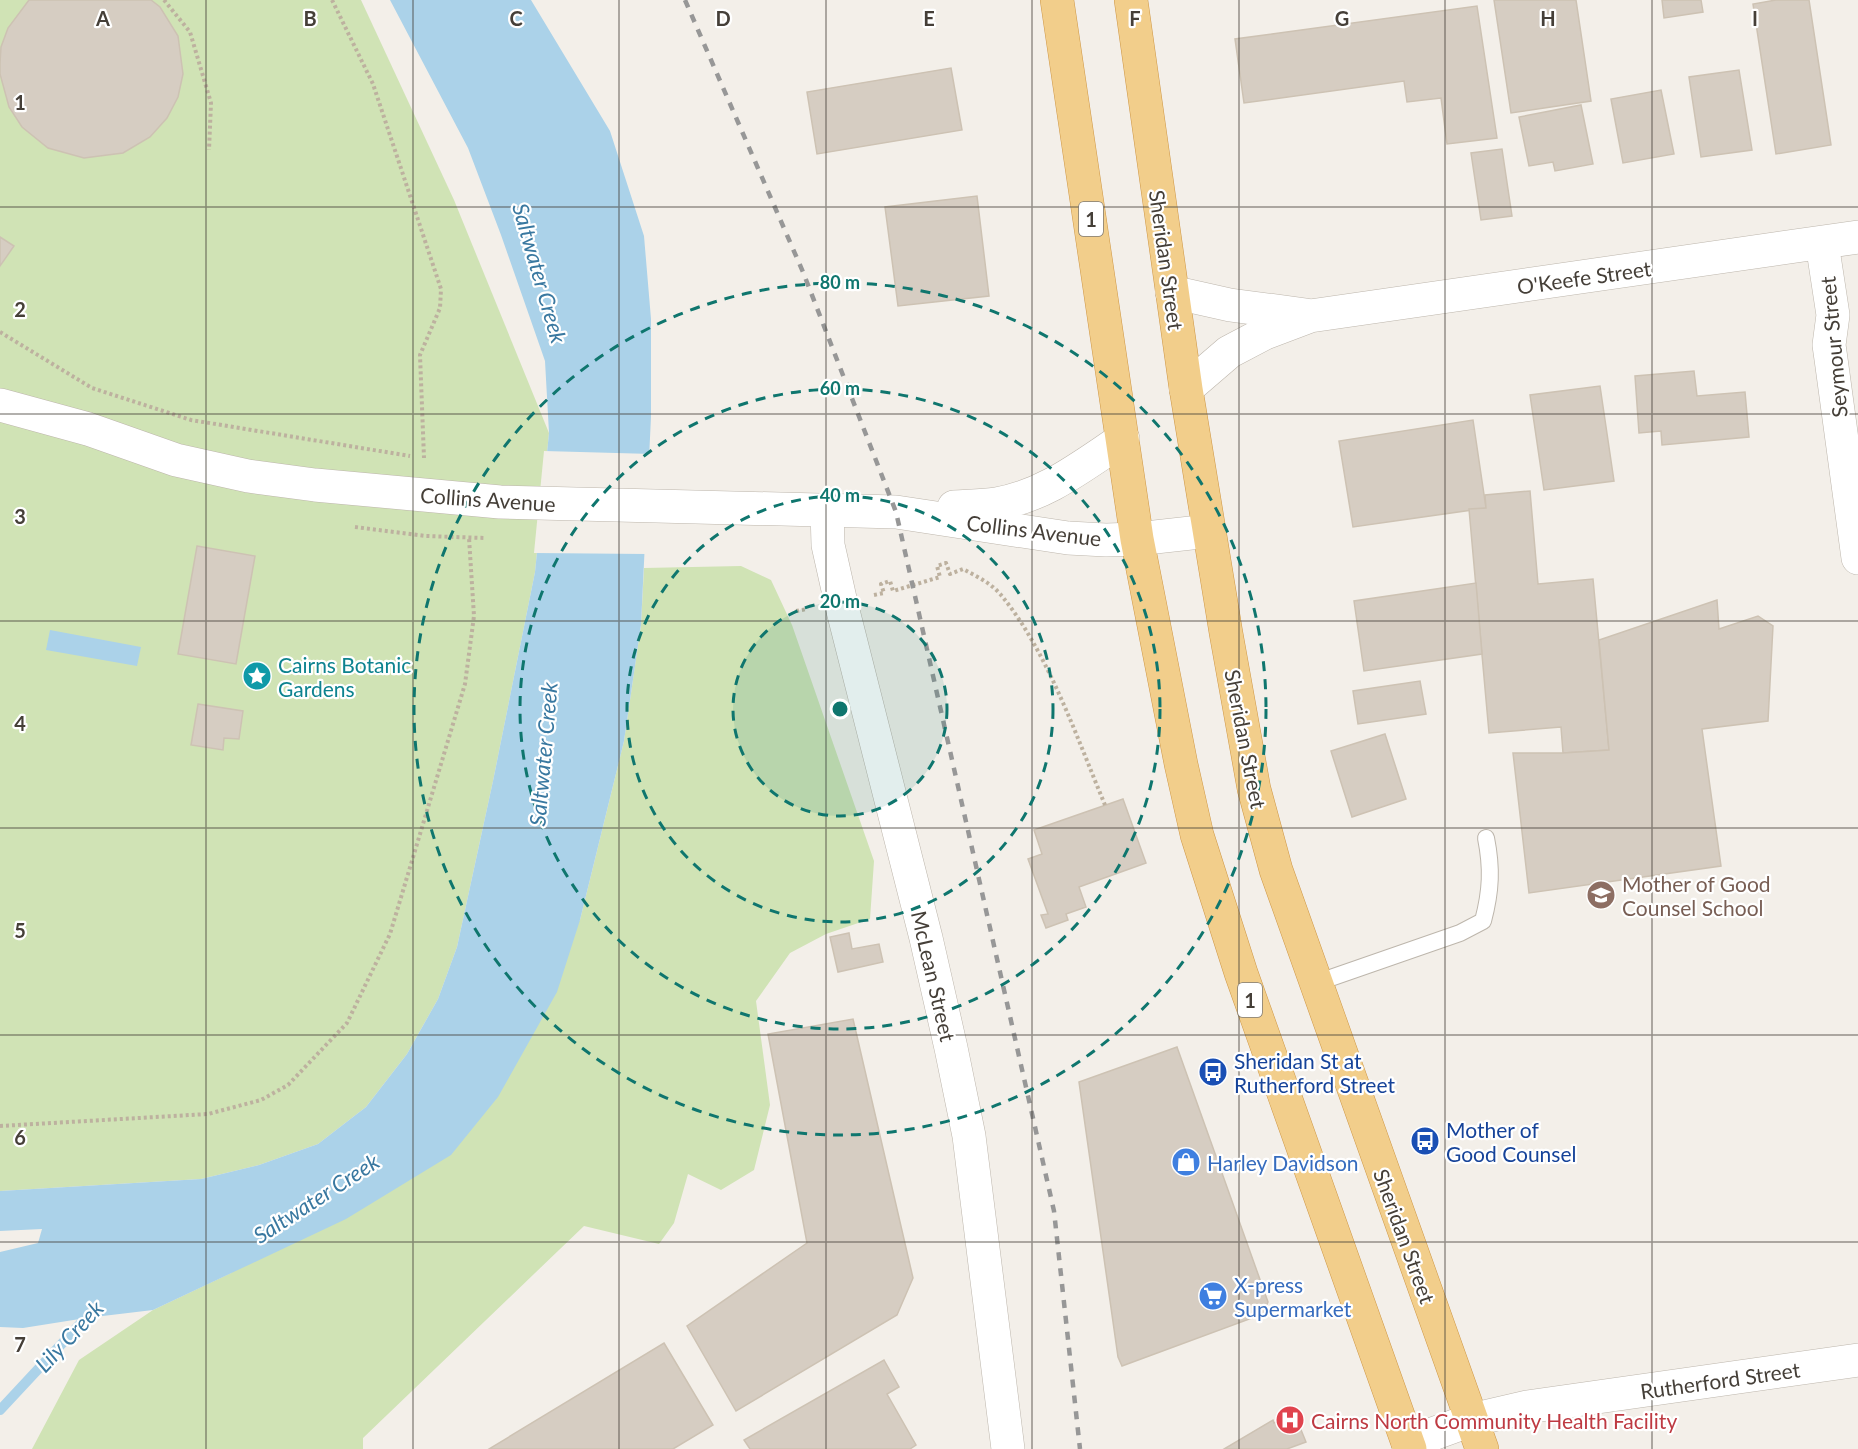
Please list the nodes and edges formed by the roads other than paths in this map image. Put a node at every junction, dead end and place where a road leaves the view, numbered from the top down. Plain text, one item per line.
1 (1058, 0) edge
2 (1131, 0) edge
3 (1858, 237) edge
4 (1822, 243) junction
5 (1172, 292) junction
6 (1311, 316) junction
7 (0, 380) edge
8 (1186, 389) junction
9 (0, 405) edge
10 (88, 429) junction
11 (1123, 438) junction
12 (827, 510) junction
13 (896, 512) junction
14 (1209, 531) junction
15 (1137, 539) junction
16 (1858, 558) edge
17 (1486, 838) dead end
18 (1316, 982) junction
19 (1858, 1360) edge
20 (1476, 1435) edge
21 (1409, 1446) edge
22 (1008, 1449) edge

1 - 11 highway, 1
2 - 5 highway, Sheridan Street
3 - 4 street, O'Keefe Street
4 - 6 street, O'Keefe Street
4 - 16 street, Seymour Street
5 - 6 street, O'Keefe Street
5 - 8 highway, Sheridan Street
6 - 8 street, O'Keefe Street
7 - 10 street, Collins Avenue
8 - 14 highway, Sheridan Street
9 - 10 street, Collins Avenue
10 - 12 street, Collins Avenue
11 - 13 street, Collins Avenue
11 - 15 highway, 1
12 - 13 street, Collins Avenue
12 - 22 street, McLean Street
13 - 15 street, Collins Avenue
14 - 15 street, Collins Avenue
14 - 18 highway, Sheridan Street
15 - 21 highway, 1
17 - 18 lane
18 - 20 highway, Sheridan Street
19 - 20 street, Rutherford Street
20 - 21 street, Rutherford Street

